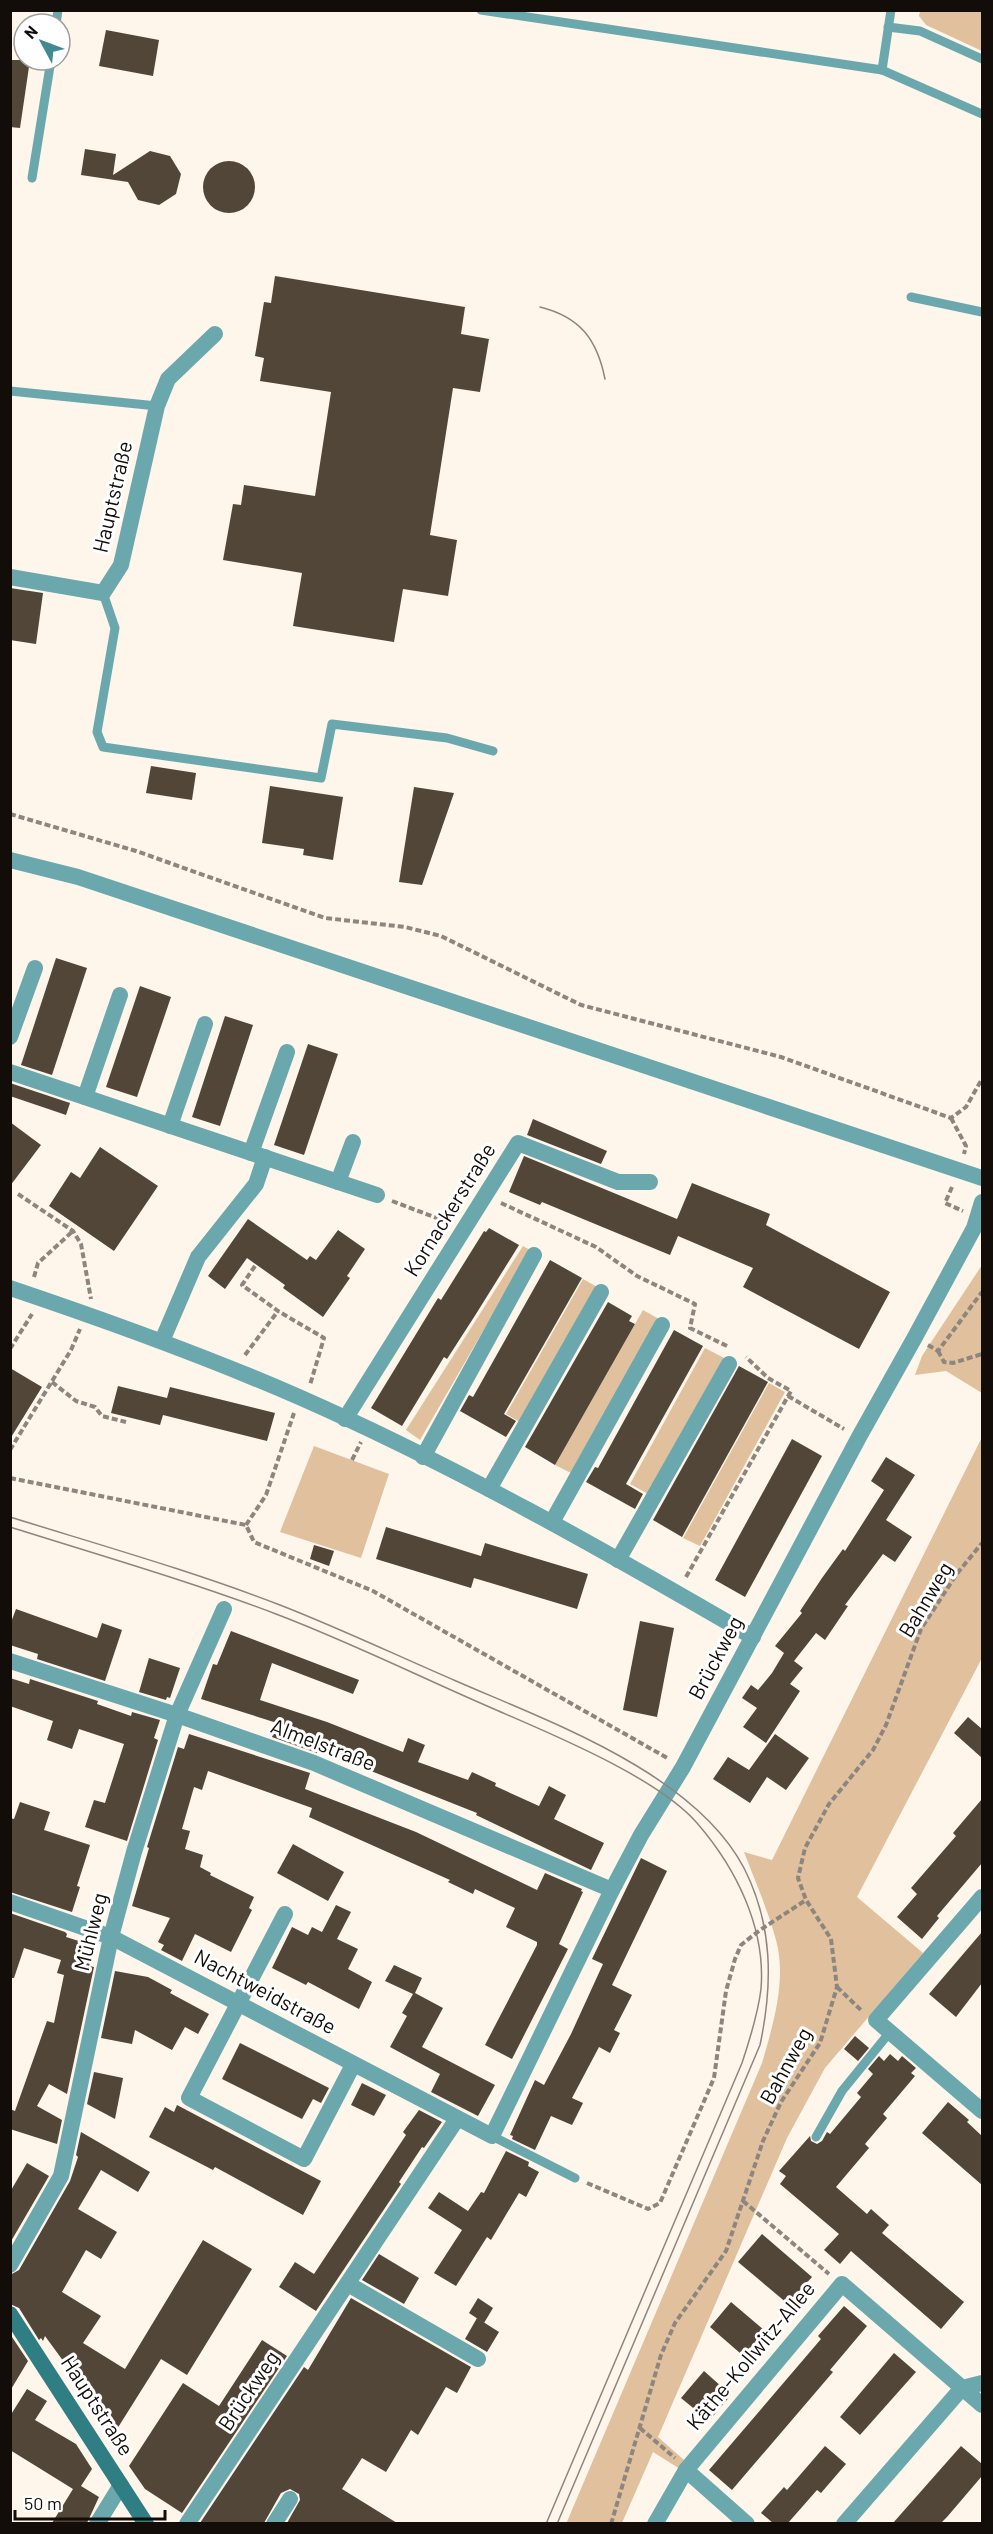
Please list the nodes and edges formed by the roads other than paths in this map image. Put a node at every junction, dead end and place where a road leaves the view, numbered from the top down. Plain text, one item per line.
1 (481, 10) edge
2 (891, 10) edge
3 (888, 27) junction
4 (982, 59) edge
5 (882, 70) junction
6 (49, 72) edge
7 (982, 114) edge
8 (32, 178) dead end
9 (911, 297) dead end
10 (982, 312) edge
11 (215, 334) dead end
12 (10, 391) edge
13 (157, 406) junction
14 (10, 577) edge
15 (103, 593) junction
16 (493, 751) dead end
17 (10, 860) edge
18 (35, 968) dead end
19 (120, 995) dead end
20 (205, 1023) dead end
21 (10, 1038) edge
22 (286, 1053) dead end
23 (10, 1072) edge
24 (85, 1097) junction
25 (170, 1125) junction
26 (353, 1142) dead end
27 (258, 1155) junction
28 (982, 1178) edge
29 (338, 1182) junction
30 (650, 1182) dead end
31 (377, 1195) road end
32 (982, 1202) edge
33 (534, 1255) dead end
34 (10, 1288) edge
35 (601, 1292) dead end
36 (662, 1325) dead end
37 (162, 1341) junction
38 (734, 1355) road end
39 (345, 1419) junction
40 (423, 1457) junction
41 (489, 1489) junction
42 (552, 1522) junction
43 (618, 1560) junction
44 (224, 1609) dead end
45 (753, 1637) junction
46 (10, 1661) edge
47 (177, 1715) junction
48 (612, 1890) junction
49 (982, 1897) edge
50 (10, 1902) edge
51 (285, 1914) dead end
52 (111, 1937) junction
53 (239, 2004) junction
54 (890, 2032) junction
55 (353, 2065) junction
56 (982, 2111) edge
57 (458, 2119) junction
58 (492, 2136) junction
59 (816, 2138) dead end
60 (575, 2178) road end
61 (10, 2265) edge
62 (348, 2283) junction
63 (10, 2314) edge
64 (478, 2359) dead end
65 (982, 2382) edge
66 (962, 2388) junction
67 (982, 2405) edge
68 (686, 2470) junction
69 (121, 2485) junction
70 (290, 2499) dead end
71 (97, 2523) edge
72 (146, 2523) edge
73 (187, 2523) edge
74 (274, 2523) edge
75 (655, 2523) edge
76 (747, 2523) edge
77 (844, 2523) edge

1 - 5 lane
2 - 3 lane
3 - 4 lane
3 - 5 lane
5 - 7 lane
6 - 8 lane
9 - 10 lane
11 - 13 street, Hauptstraße
12 - 13 lane
13 - 15 street, Hauptstraße
14 - 15 street
15 - 16 lane
17 - 28 street
18 - 21 street
19 - 24 street
20 - 25 street
22 - 27 street
23 - 24 street
24 - 25 street
25 - 27 street
26 - 29 street
27 - 29 street
27 - 37 street
29 - 31 street
30 - 39 street, Kornackerstraße
32 - 45 street, Brückweg
33 - 40 street
34 - 37 street
35 - 41 street
36 - 42 street
37 - 39 street
38 - 43 street
39 - 40 street
40 - 41 street
41 - 42 street
42 - 43 street
43 - 45 street
44 - 47 street, Mühlweg
45 - 48 street, Brückweg
46 - 47 street, Almelstraße
47 - 48 street, Almelstraße
47 - 52 street, Mühlweg
48 - 58 street, Brückweg
49 - 54 street
50 - 52 street, Nachtweidstraße
51 - 53 street
52 - 53 street, Nachtweidstraße
52 - 61 street, Mühlweg
53 - 55 street, Nachtweidstraße
53 - 55 street
54 - 56 street
54 - 59 lane
55 - 57 street, Nachtweidstraße
57 - 58 street, Nachtweidstraße
57 - 62 street, Brückweg
58 - 60 lane
62 - 64 street
62 - 73 street, Brückweg
63 - 69 main road, Hauptstraße
65 - 66 street
66 - 67 street, Käthe-Kollwitz-Allee
66 - 68 street, Käthe-Kollwitz-Allee
66 - 77 street
68 - 75 street, Käthe-Kollwitz-Allee
68 - 76 street
69 - 71 street
69 - 72 main road, Hauptstraße
70 - 74 street

